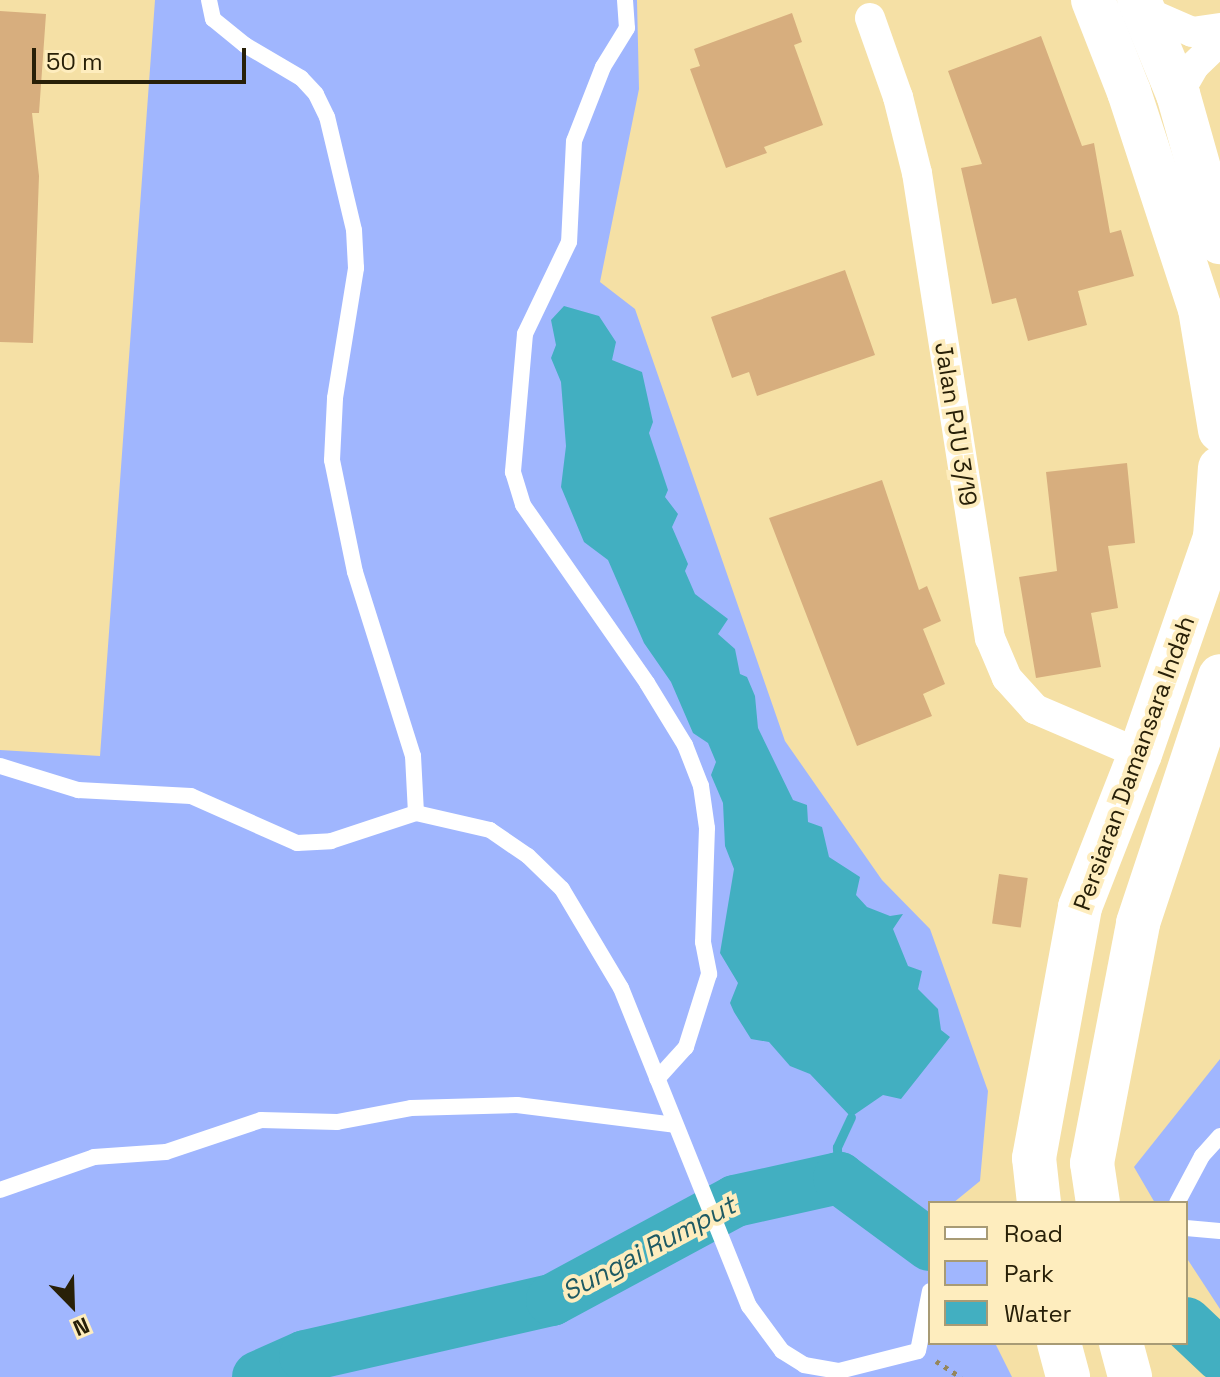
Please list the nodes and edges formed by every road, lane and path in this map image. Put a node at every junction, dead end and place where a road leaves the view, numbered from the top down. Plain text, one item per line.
1 (209, 0) edge
2 (625, 0) edge
3 (1093, 0) edge
4 (1141, 6) edge
5 (870, 18) dead end
6 (1220, 28) edge
7 (1220, 41) edge
8 (1173, 84) junction
9 (1129, 92) junction
10 (1220, 242) edge
11 (1220, 430) edge
12 (1220, 468) edge
13 (1220, 676) edge
14 (1140, 754) junction
15 (0, 766) edge
16 (416, 813) junction
17 (657, 1079) junction
18 (675, 1125) junction
19 (1220, 1136) edge
20 (1095, 1183) edge
21 (0, 1190) edge
22 (1039, 1201) edge
23 (1178, 1201) edge
24 (1188, 1228) edge
25 (1220, 1231) edge
26 (928, 1301) edge
27 (1060, 1345) edge
28 (1122, 1345) edge
29 (918, 1351) junction
30 (802, 1371) edge
31 (961, 1377) edge
32 (1068, 1377) edge
33 (1130, 1377) edge

1 - 16 lane
2 - 17 lane
3 - 9 main road
4 - 6 street
4 - 8 main road
5 - 14 street, Jalan PJU 3/19
7 - 8 street
8 - 9 main road
8 - 10 main road
9 - 11 main road
12 - 14 main road, Persiaran Damansara Indah
13 - 20 main road
14 - 22 main road, Persiaran Damansara Indah
15 - 16 lane
16 - 17 lane
17 - 18 lane
18 - 21 lane
18 - 30 lane
19 - 23 lane
24 - 25 lane
26 - 29 lane
27 - 32 main road
28 - 33 main road
29 - 30 lane
29 - 31 path

